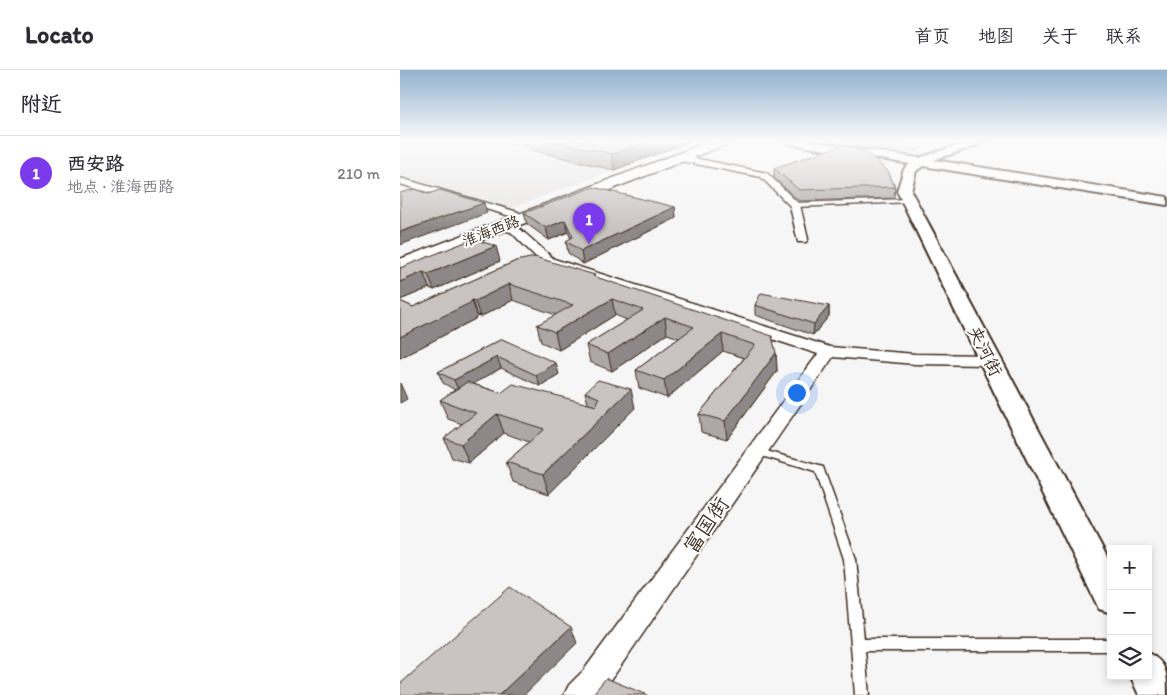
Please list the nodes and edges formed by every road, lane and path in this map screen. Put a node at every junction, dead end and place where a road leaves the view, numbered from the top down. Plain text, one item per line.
1 (630, 170) edge
2 (647, 170) edge
3 (740, 170) edge
4 (896, 170) edge
5 (910, 170) edge
6 (984, 170) edge
7 (991, 170) edge
8 (400, 181) edge
9 (906, 196) junction
10 (1167, 197) edge
11 (1167, 201) edge
12 (795, 205) junction
13 (514, 214) junction
14 (502, 226) junction
15 (802, 239) dead end
16 (400, 258) edge
17 (400, 266) edge
18 (828, 352) junction
19 (990, 360) junction
20 (756, 451) junction
21 (1107, 590) edge
22 (858, 645) junction
23 (1107, 645) edge
24 (1152, 680) edge
25 (579, 695) edge
26 (862, 695) edge
27 (1160, 695) edge

1 - 13 main road, 淮海西路
2 - 14 main road, 淮海西路
3 - 12 street
4 - 9 main road, 夹河街
5 - 9 main road
6 - 11 main road
7 - 10 main road
8 - 13 street
9 - 12 lane
9 - 19 main road, 夹河街
12 - 15 street
13 - 16 main road, 淮海西路
14 - 17 main road, 淮海西路
14 - 18 street
18 - 19 street
18 - 20 street, 富国街
19 - 21 main road, 夹河街
20 - 22 lane
20 - 25 street, 富国街
22 - 23 lane
22 - 26 lane
24 - 27 main road

